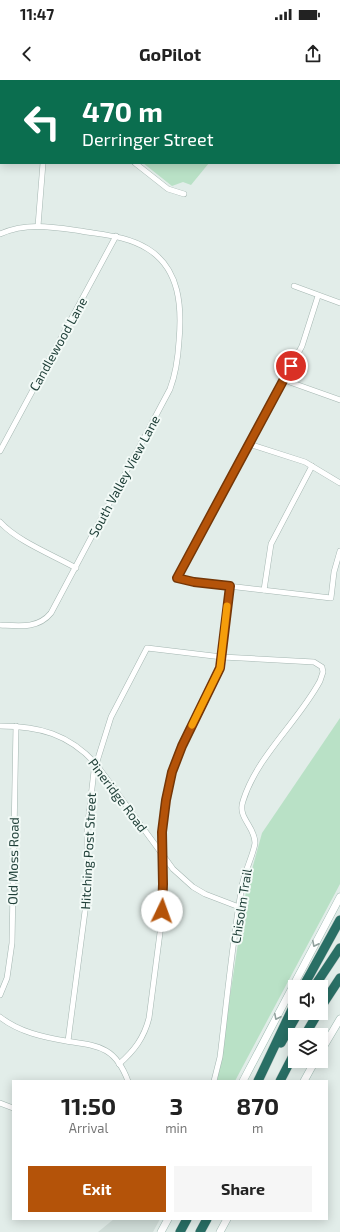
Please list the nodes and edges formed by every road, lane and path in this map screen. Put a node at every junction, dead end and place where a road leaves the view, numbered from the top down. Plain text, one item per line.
1 (43, 164) edge
2 (136, 164) edge
3 (184, 194) dead end
4 (38, 226) junction
5 (0, 234) edge
6 (116, 236) junction
7 (294, 286) dead end
8 (318, 296) junction
9 (340, 303) edge
10 (284, 380) junction
11 (340, 400) edge
12 (249, 444) junction
13 (0, 451) edge
14 (312, 466) junction
15 (340, 483) edge
16 (0, 522) edge
17 (340, 551) edge
18 (339, 558) edge
19 (76, 568) junction
20 (230, 586) junction
21 (264, 590) junction
22 (0, 625) edge
23 (222, 657) junction
24 (0, 726) edge
25 (16, 726) junction
26 (96, 764) junction
27 (162, 855) junction
28 (340, 897) edge
29 (340, 903) edge
30 (239, 907) junction
31 (340, 920) edge
32 (322, 930) junction
33 (340, 948) edge
34 (340, 978) edge
35 (307, 980) edge
36 (319, 980) edge
37 (0, 995) edge
38 (328, 997) edge
39 (0, 1017) edge
40 (288, 1017) edge
41 (340, 1019) edge
42 (294, 1020) edge
43 (328, 1039) edge
44 (68, 1041) junction
45 (119, 1064) junction
46 (288, 1066) edge
47 (311, 1068) edge
48 (127, 1080) edge
49 (214, 1080) edge
50 (244, 1080) edge
51 (259, 1080) edge
52 (260, 1080) edge
53 (281, 1080) edge
54 (305, 1080) edge
55 (0, 1103) edge
56 (12, 1108) edge
57 (167, 1220) edge
58 (186, 1220) edge
59 (206, 1220) edge
60 (226, 1220) edge
61 (161, 1232) edge
62 (180, 1232) edge
63 (200, 1232) edge
64 (220, 1232) edge

1 - 4 street
2 - 3 street
4 - 5 street, South Valley View Lane
4 - 6 street, South Valley View Lane
6 - 13 street, Candlewood Lane
6 - 19 street, South Valley View Lane
7 - 8 street
8 - 9 street
8 - 10 street
10 - 11 street
10 - 12 street
12 - 14 street
12 - 20 street
14 - 15 street
14 - 21 street
16 - 19 street
17 - 18 street
18 - 21 street
19 - 22 street, South Valley View Lane
20 - 21 street
20 - 23 street
23 - 26 street, Hitching Post Street
23 - 27 street
23 - 30 street, Chisolm Trail
24 - 25 street, Pineridge Road
25 - 26 street, Pineridge Road
25 - 37 street, Old Moss Road
26 - 27 street, Pineridge Road
26 - 44 street, Hitching Post Street
27 - 30 street, Pineridge Road
27 - 45 street
28 - 32 main road
29 - 32 main road
30 - 49 street, Chisolm Trail
31 - 35 highway
32 -> 50 main road
33 - 36 highway
34 - 38 highway
39 - 44 street
40 - 51 highway
41 - 43 main road
42 - 52 highway
44 - 45 street
45 - 48 street
46 - 53 highway
47 - 54 main road
55 - 56 street
57 - 61 main road
58 - 62 highway
59 - 63 highway
60 - 64 main road

